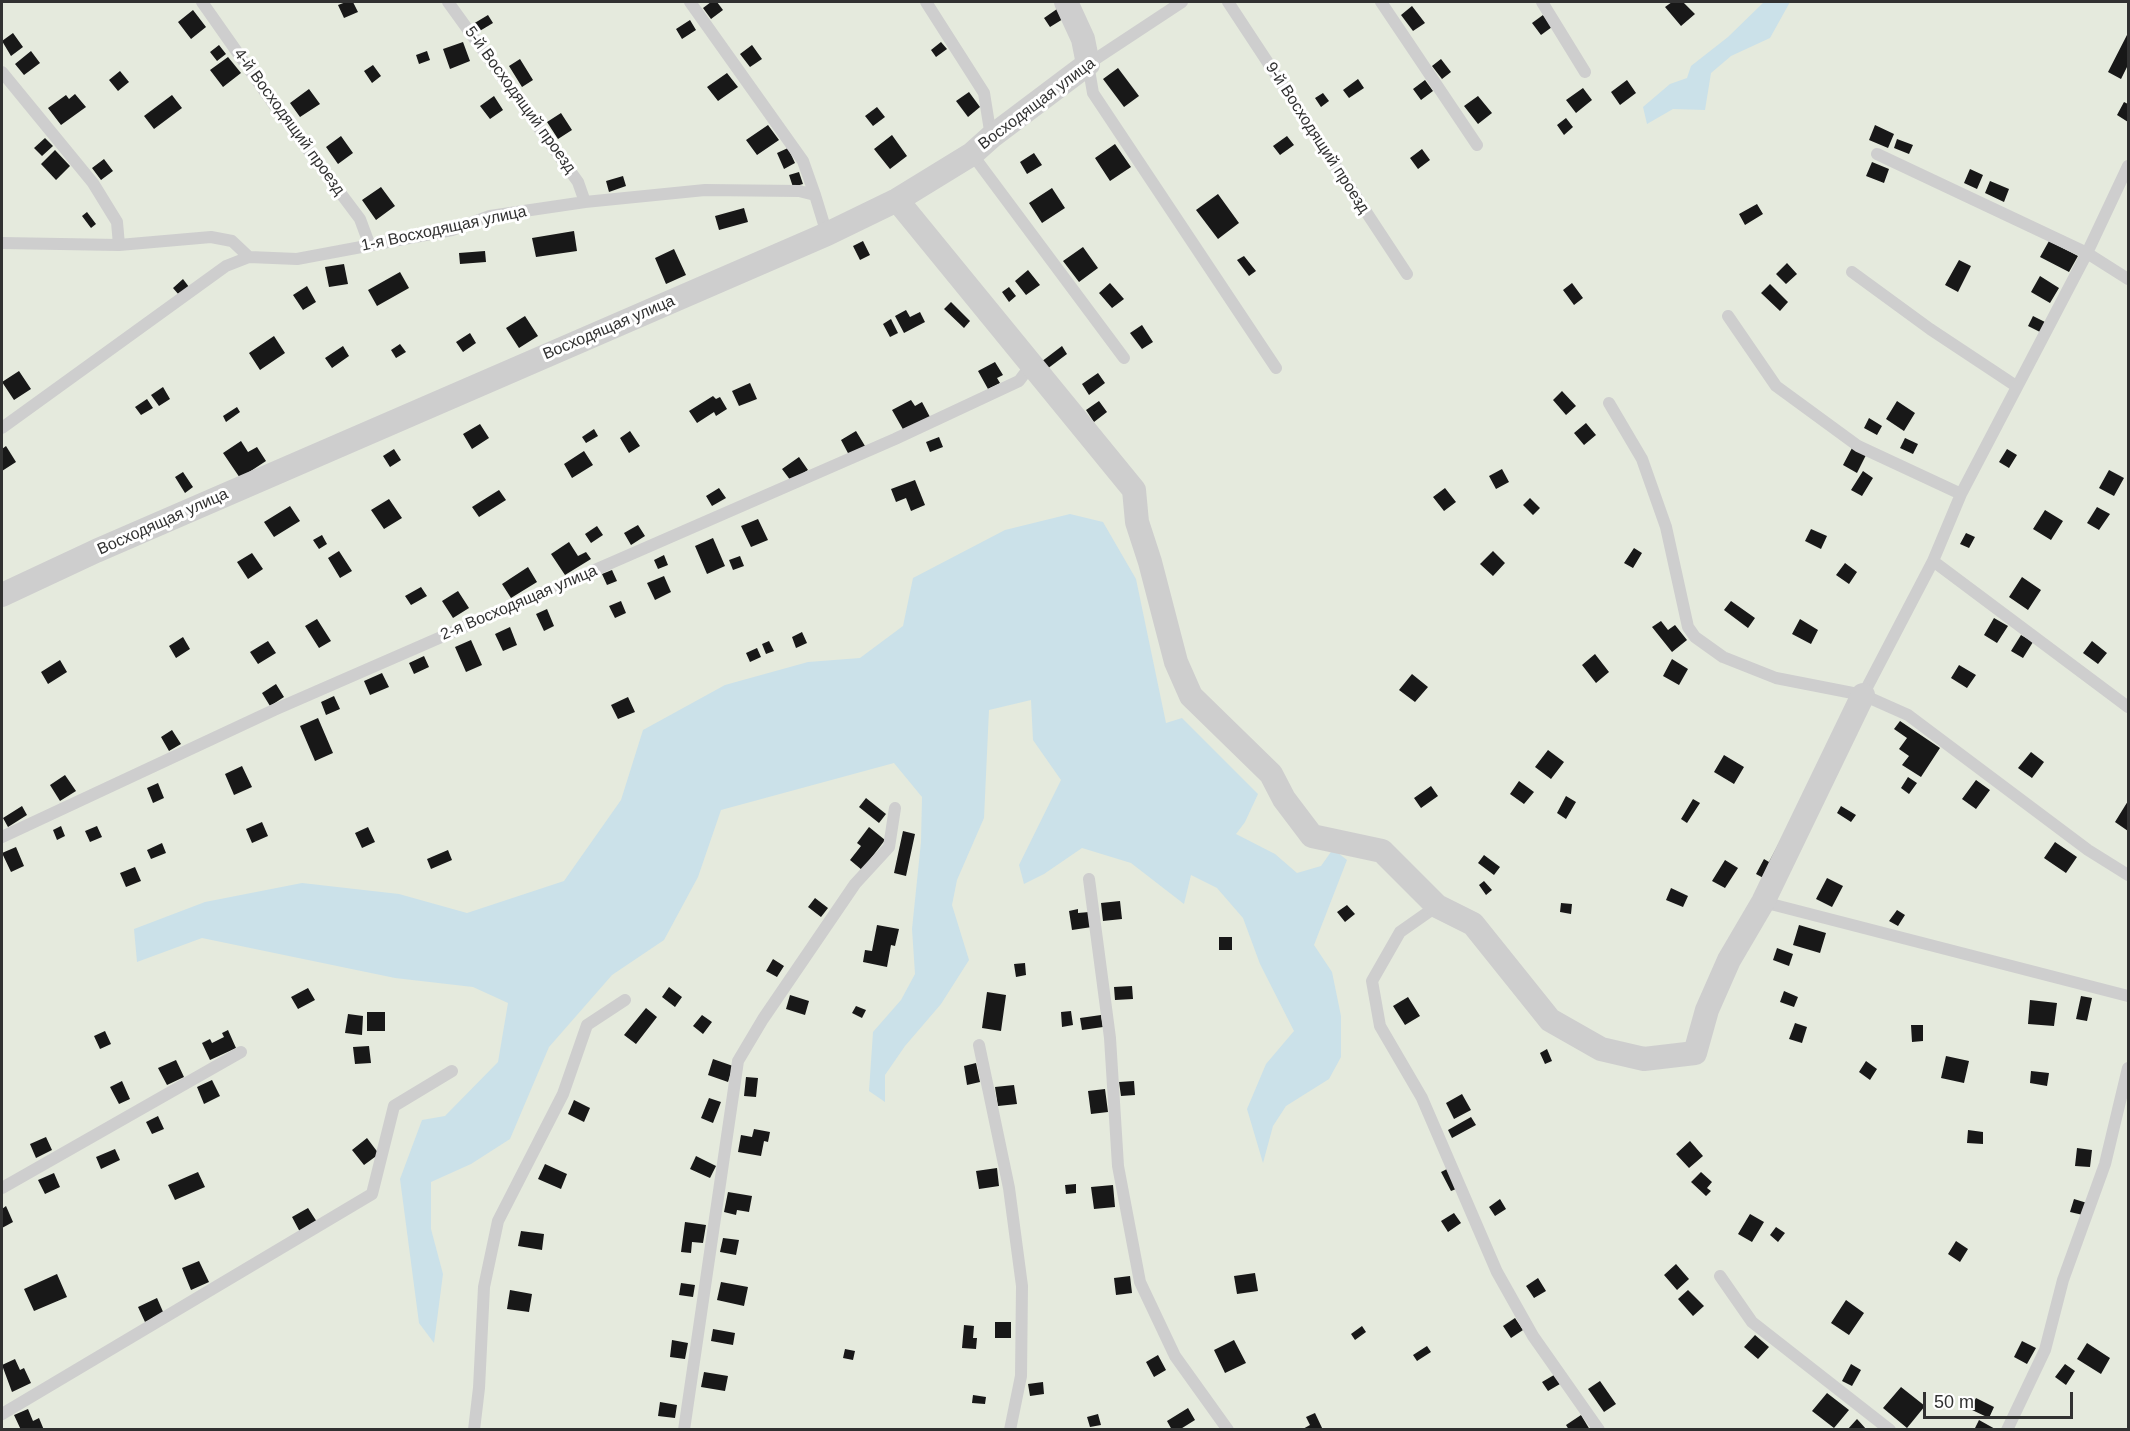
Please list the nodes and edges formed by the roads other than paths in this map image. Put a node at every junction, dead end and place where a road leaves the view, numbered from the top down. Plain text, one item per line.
1 (202, 2) edge
2 (448, 2) edge
3 (690, 2) edge
4 (926, 2) edge
5 (1066, 2) edge
6 (1182, 2) edge
7 (1228, 2) edge
8 (1381, 2) edge
9 (1542, 2) edge
10 (1088, 64) junction
11 (2, 72) edge
12 (1585, 72) dead end
13 (991, 137) junction
14 (1477, 144) dead end
15 (972, 154) junction
16 (1877, 154) dead end
17 (2128, 166) edge
18 (815, 195) junction
19 (897, 200) junction
20 (585, 202) junction
21 (827, 234) junction
22 (2, 243) edge
23 (119, 245) junction
24 (370, 246) junction
25 (2087, 253) junction
26 (249, 256) junction
27 (1852, 272) dead end
28 (1407, 274) dead end
29 (2128, 279) edge
30 (1728, 316) dead end
31 (1124, 358) dead end
32 (1031, 365) junction
33 (1276, 368) dead end
34 (2016, 386) junction
35 (1609, 403) dead end
36 (2, 428) edge
37 (1960, 494) junction
38 (1933, 561) junction
39 (2, 595) edge
40 (1863, 695) junction
41 (2128, 707) edge
42 (895, 808) dead end
43 (2, 837) edge
44 (2128, 874) edge
45 (1089, 879) dead end
46 (1763, 902) junction
47 (1437, 906) junction
48 (2128, 996) edge
49 (625, 1000) dead end
50 (979, 1045) dead end
51 (241, 1052) dead end
52 (2128, 1068) edge
53 (452, 1071) dead end
54 (2, 1188) edge
55 (1720, 1276) dead end
56 (2, 1414) edge
57 (474, 1430) edge
58 (684, 1430) edge
59 (1011, 1430) edge
60 (1227, 1430) edge
61 (1599, 1430) edge
62 (1890, 1430) edge
63 (2007, 1430) edge

1 - 24 lane, 4-й Восходящий проезд
2 - 20 lane, 5-й Восходящий проезд
3 - 18 lane
4 - 13 lane
5 - 10 street
6 - 10 lane, Восходящая улица
7 - 28 lane, 9-й Восходящий проезд
8 - 14 lane
9 - 12 lane
10 - 13 street, Восходящая улица
10 - 33 lane
11 - 23 lane
13 - 15 street, Восходящая улица
15 - 19 street, Восходящая улица
15 - 31 lane
16 - 25 lane
17 - 25 lane
18 - 20 lane, 1-я Восходящая улица
18 - 21 lane
19 - 21 street, Восходящая улица
19 - 32 street
20 - 24 lane, 1-я Восходящая улица
21 - 39 street, Восходящая улица
22 - 23 lane
23 - 26 lane
24 - 26 lane, 1-я Восходящая улица
25 - 29 lane
25 - 34 lane
26 - 36 lane
27 - 34 lane
30 - 37 lane
32 - 43 lane, 2-я Восходящая улица
32 - 47 street
34 - 37 lane
35 - 40 lane
37 - 38 lane
38 - 40 lane
38 - 41 lane
40 - 44 lane
40 - 46 street
42 - 58 lane
45 - 60 lane
46 - 47 street
46 - 48 lane
47 - 61 lane
49 - 57 lane
50 - 59 lane
51 - 54 lane
52 - 63 lane
53 - 56 lane
55 - 62 lane

